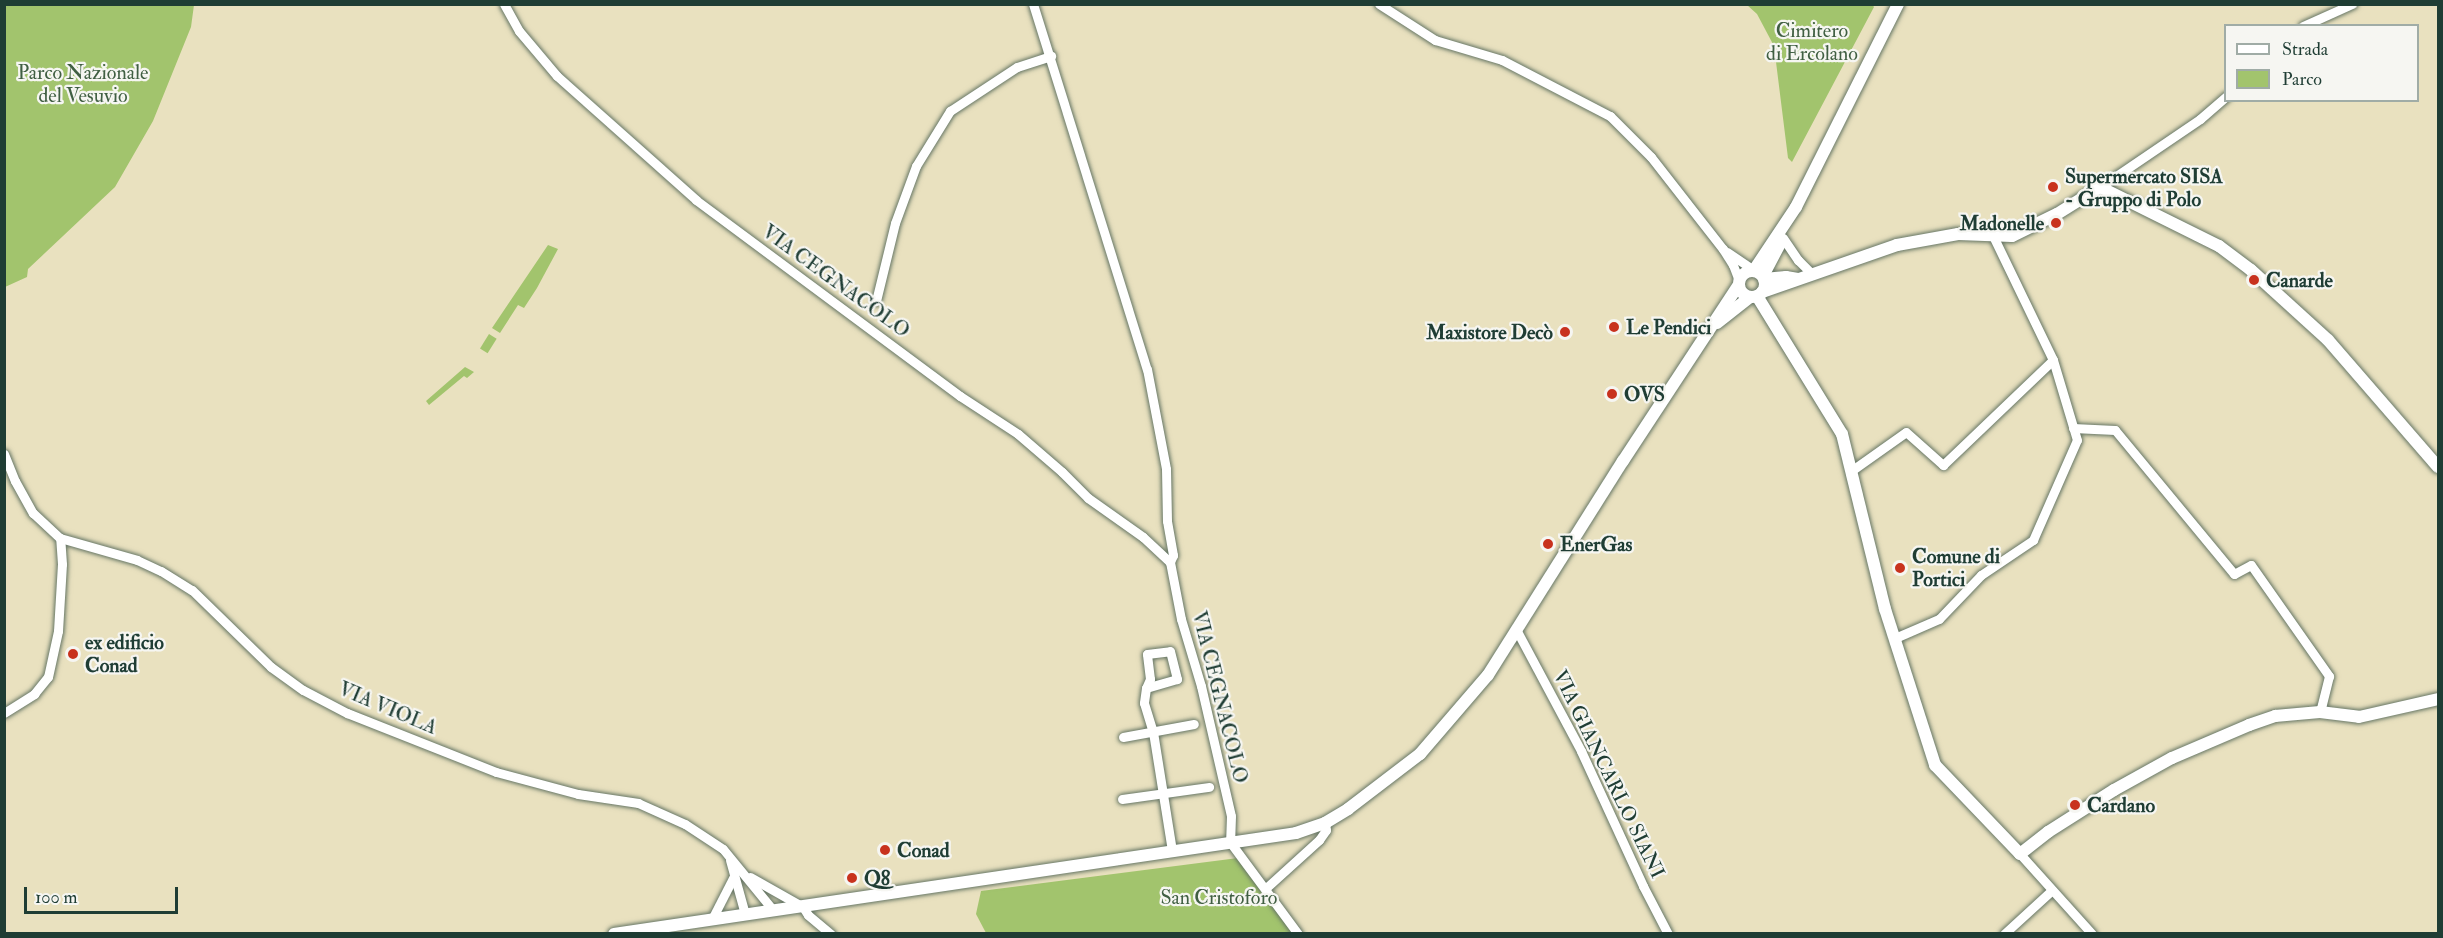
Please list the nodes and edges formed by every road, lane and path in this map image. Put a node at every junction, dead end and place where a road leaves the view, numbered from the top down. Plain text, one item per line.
1 (504, 4) edge
2 (1034, 4) edge
3 (1379, 4) edge
4 (1898, 4) edge
5 (2352, 4) edge
6 (2307, 24) edge
7 (1051, 56) junction
8 (2224, 98) edge
9 (2100, 187) junction
10 (1791, 216) junction
11 (1993, 236) junction
12 (1783, 238) junction
13 (1723, 249) junction
14 (1812, 274) junction
15 (1760, 275) junction
16 (1798, 279) junction
17 (1738, 284) junction
18 (1756, 295) junction
19 (876, 301) dead end
20 (1709, 330) junction
21 (2053, 360) junction
22 (2073, 428) junction
23 (4, 454) edge
24 (2439, 468) edge
25 (1851, 471) junction
26 (60, 538) junction
27 (1170, 562) junction
28 (1517, 631) junction
29 (1895, 638) junction
30 (1146, 688) junction
31 (2439, 699) edge
32 (2320, 712) junction
33 (4, 713) edge
34 (1194, 724) dead end
35 (1154, 732) junction
36 (1123, 737) dead end
37 (1209, 787) dead end
38 (1163, 794) junction
39 (1122, 799) dead end
40 (1325, 823) junction
41 (1230, 842) junction
42 (1172, 851) junction
43 (2020, 854) junction
44 (739, 875) junction
45 (1266, 888) junction
46 (2052, 890) junction
47 (803, 907) junction
48 (773, 910) junction
49 (745, 914) junction
50 (712, 919) junction
51 (614, 933) edge
52 (831, 933) edge
53 (1298, 933) edge
54 (1668, 933) edge
55 (2004, 933) edge
56 (2092, 933) edge

1 - 27 street, VIA CEGNACOLO
2 - 7 street, VIA CEGNACOLO
3 - 13 street
4 - 10 street
5 - 6 street
7 - 19 street
7 - 27 street, VIA CEGNACOLO
8 - 9 street
9 - 11 street
9 - 24 street
10 - 12 street
10 - 15 street
11 - 14 street
11 - 21 street
12 - 14 street
12 - 15 street
13 - 15 street
13 - 17 street
14 - 16 street
15 - 16 street
15 - 17 street
15 - 18 street
16 - 18 street
17 - 18 street
17 - 20 street
18 - 20 street
18 - 25 street
20 - 28 street
21 - 22 street
21 - 25 street
22 - 29 street
22 - 32 street
23 - 26 street, VIA VIOLA
25 - 29 street
26 - 33 street
26 - 44 street, VIA VIOLA
27 - 41 street, VIA CEGNACOLO
28 - 40 street
28 - 54 street, VIA GIANCARLO SIANI
29 - 43 street
30 - 30 street
30 - 35 street
31 - 32 street
32 - 43 street
34 - 35 street
35 - 36 street
35 - 38 street
37 - 38 street
38 - 39 street
38 - 42 street
40 - 41 street
40 - 45 street
41 - 42 street
41 - 45 street
42 - 47 street
43 - 46 street
44 - 47 street
44 - 48 street, VIA VIOLA
44 - 49 street, VIA VIOLA
44 - 50 street
45 - 53 street
46 - 55 street
46 - 56 street
47 - 48 street
47 - 52 street
48 - 49 street
49 - 50 street
50 - 51 street

